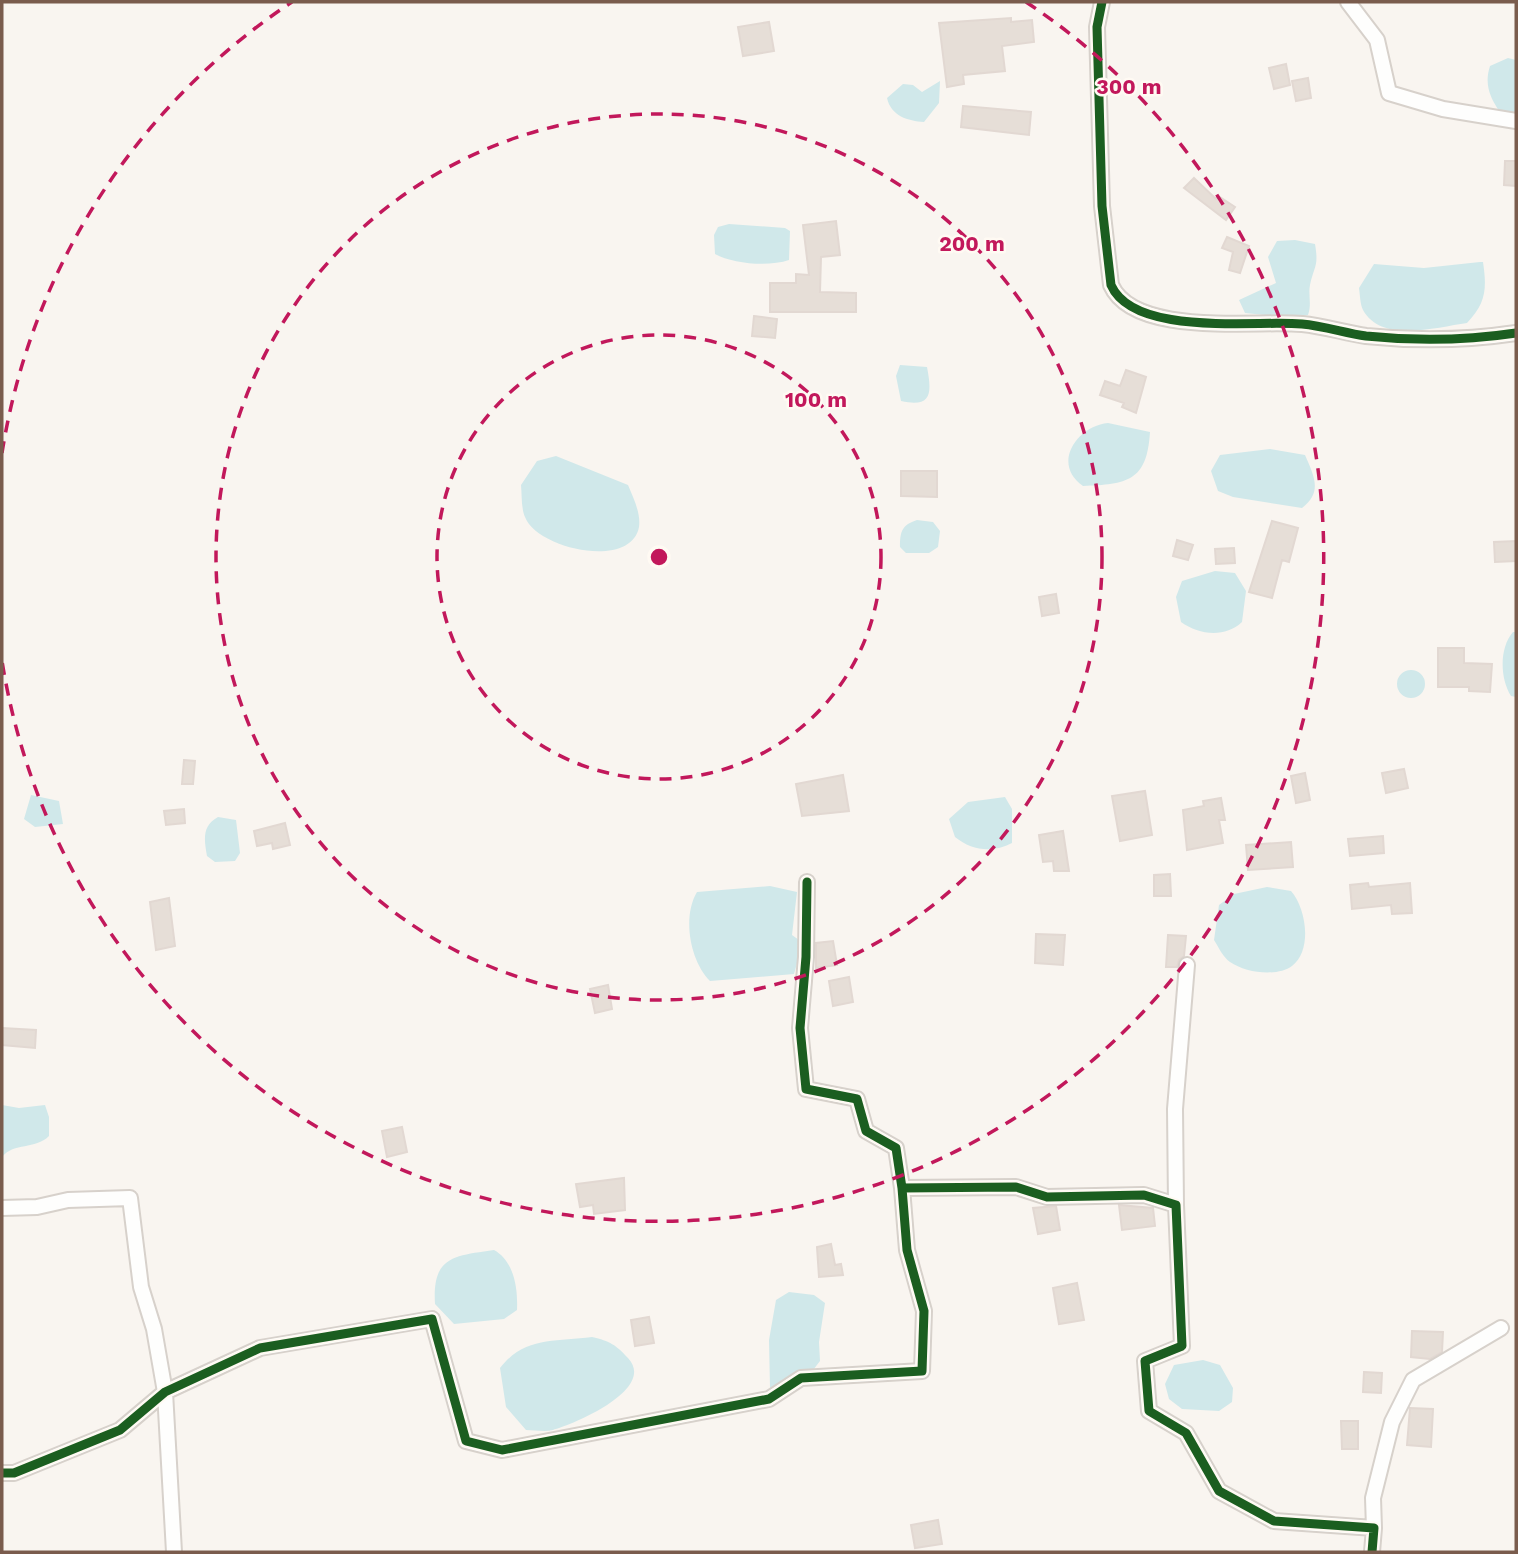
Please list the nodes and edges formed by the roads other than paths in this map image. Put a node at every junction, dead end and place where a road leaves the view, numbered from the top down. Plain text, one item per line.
1 (1102, 2) edge
2 (1348, 2) edge
3 (1516, 121) edge
4 (1516, 333) edge
5 (807, 882) dead end
6 (1187, 965) dead end
7 (902, 1188) junction
8 (1176, 1205) junction
9 (2, 1208) edge
10 (1501, 1328) dead end
11 (165, 1392) junction
12 (2, 1473) edge
13 (1374, 1528) junction
14 (174, 1552) edge
15 (1372, 1552) edge

1 - 4 street
2 - 3 street
5 - 7 street
6 - 8 street
7 - 8 street
7 - 11 street
8 - 13 street
9 - 11 street
10 - 13 street
11 - 12 street
11 - 14 street
13 - 15 street

